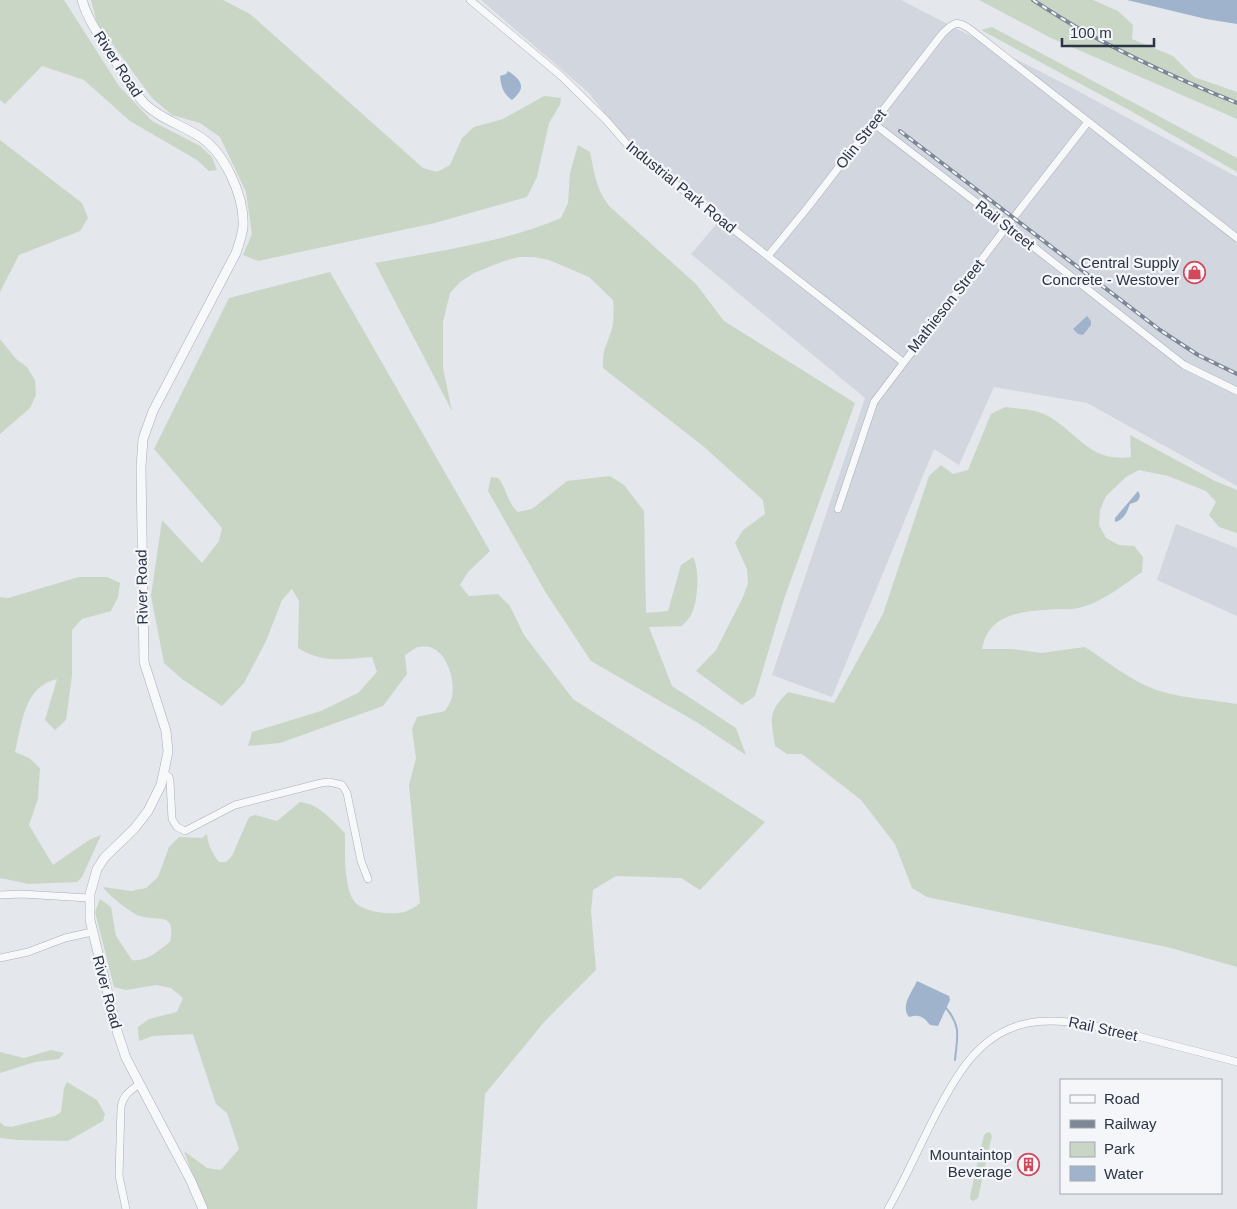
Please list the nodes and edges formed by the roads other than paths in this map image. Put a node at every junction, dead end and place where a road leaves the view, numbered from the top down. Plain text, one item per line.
1 (82, 0) edge
2 (470, 0) edge
3 (1088, 122) junction
4 (874, 124) junction
5 (1007, 226) junction
6 (1237, 238) edge
7 (768, 256) junction
8 (903, 362) junction
9 (1237, 391) edge
10 (838, 509) dead end
11 (164, 773) junction
12 (368, 879) dead end
13 (0, 895) edge
14 (89, 898) junction
15 (92, 932) junction
16 (0, 958) edge
17 (1237, 1062) edge
18 (139, 1084) junction
19 (126, 1209) edge
20 (203, 1209) edge
21 (888, 1209) edge

1 - 11 street, River Road
2 - 7 street, Industrial Park Road
3 - 4 street, Olin Street
3 - 5 street, Mathieson Street
3 - 6 street
4 - 5 street, Rail Street
4 - 7 street, Olin Street
5 - 8 street, Mathieson Street
5 - 9 street, Rail Street
7 - 8 street, Industrial Park Road
8 - 10 street, Mathieson Street
11 - 12 street
11 - 14 street, River Road
13 - 14 street
14 - 15 street, River Road
15 - 16 street
15 - 18 street, River Road
17 - 21 street, Rail Street
18 - 19 street
18 - 20 street, River Road

